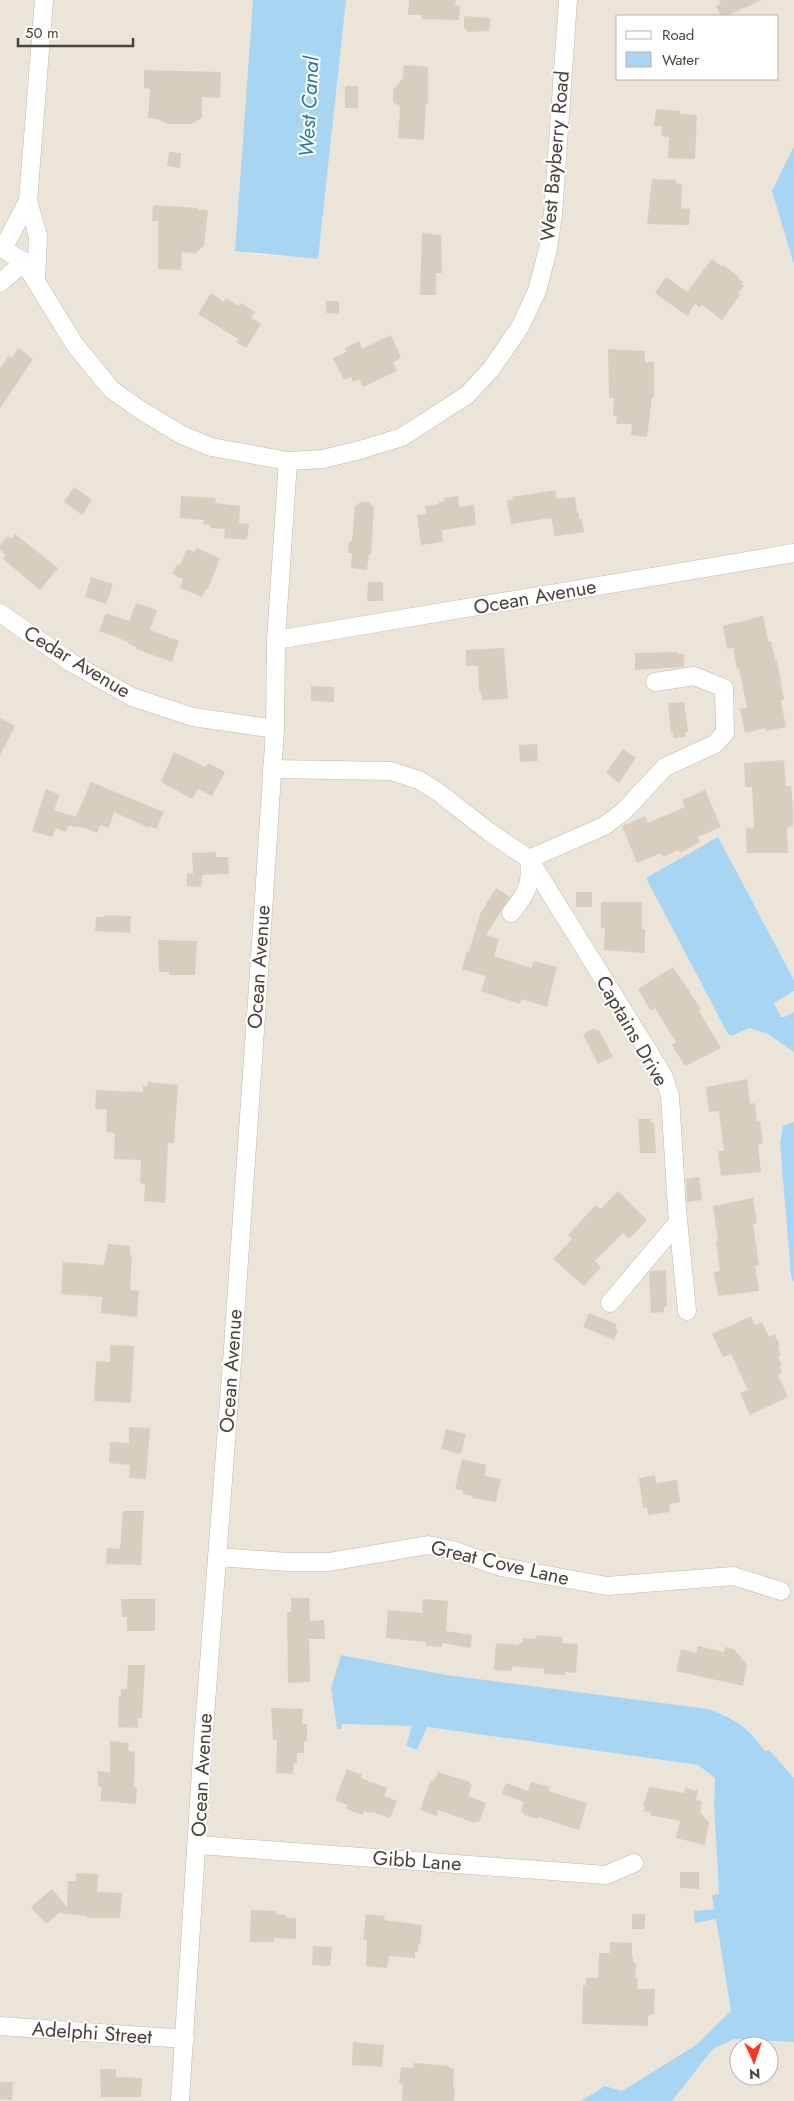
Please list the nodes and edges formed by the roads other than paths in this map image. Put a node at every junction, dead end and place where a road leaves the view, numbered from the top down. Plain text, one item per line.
1 (44, 0) edge
2 (568, 0) edge
3 (28, 201) junction
4 (1, 248) edge
5 (24, 262) junction
6 (36, 281) junction
7 (0, 283) edge
8 (288, 461) junction
9 (794, 553) edge
10 (0, 613) edge
11 (276, 640) junction
12 (655, 682) dead end
13 (275, 729) junction
14 (272, 768) junction
15 (529, 858) junction
16 (511, 912) dead end
17 (678, 1222) junction
18 (610, 1303) dead end
19 (688, 1310) dead end
20 (217, 1557) junction
21 (780, 1591) dead end
22 (198, 1845) junction
23 (634, 1862) dead end
24 (0, 2026) edge
25 (185, 2039) junction
26 (180, 2101) edge

1 - 3 street
2 - 8 street, West Bayberry Road
3 - 4 street
3 - 6 street
4 - 5 street
5 - 6 street, West Bayberry Road
5 - 7 street
6 - 8 street, West Bayberry Road
8 - 11 street, Ocean Avenue
9 - 11 street, Ocean Avenue
10 - 13 street, Cedar Avenue
11 - 13 street, Ocean Avenue
12 - 15 street
13 - 14 street, Ocean Avenue
14 - 15 street, Captains Drive
14 - 20 street, Ocean Avenue
15 - 16 street
15 - 17 street, Captains Drive
17 - 18 street
17 - 19 street, Captains Drive
20 - 21 street, Great Cove Lane
20 - 22 street, Ocean Avenue
22 - 23 street, Gibb Lane
22 - 25 street, Ocean Avenue
24 - 25 street, Adelphi Street
25 - 26 street, Ocean Avenue

